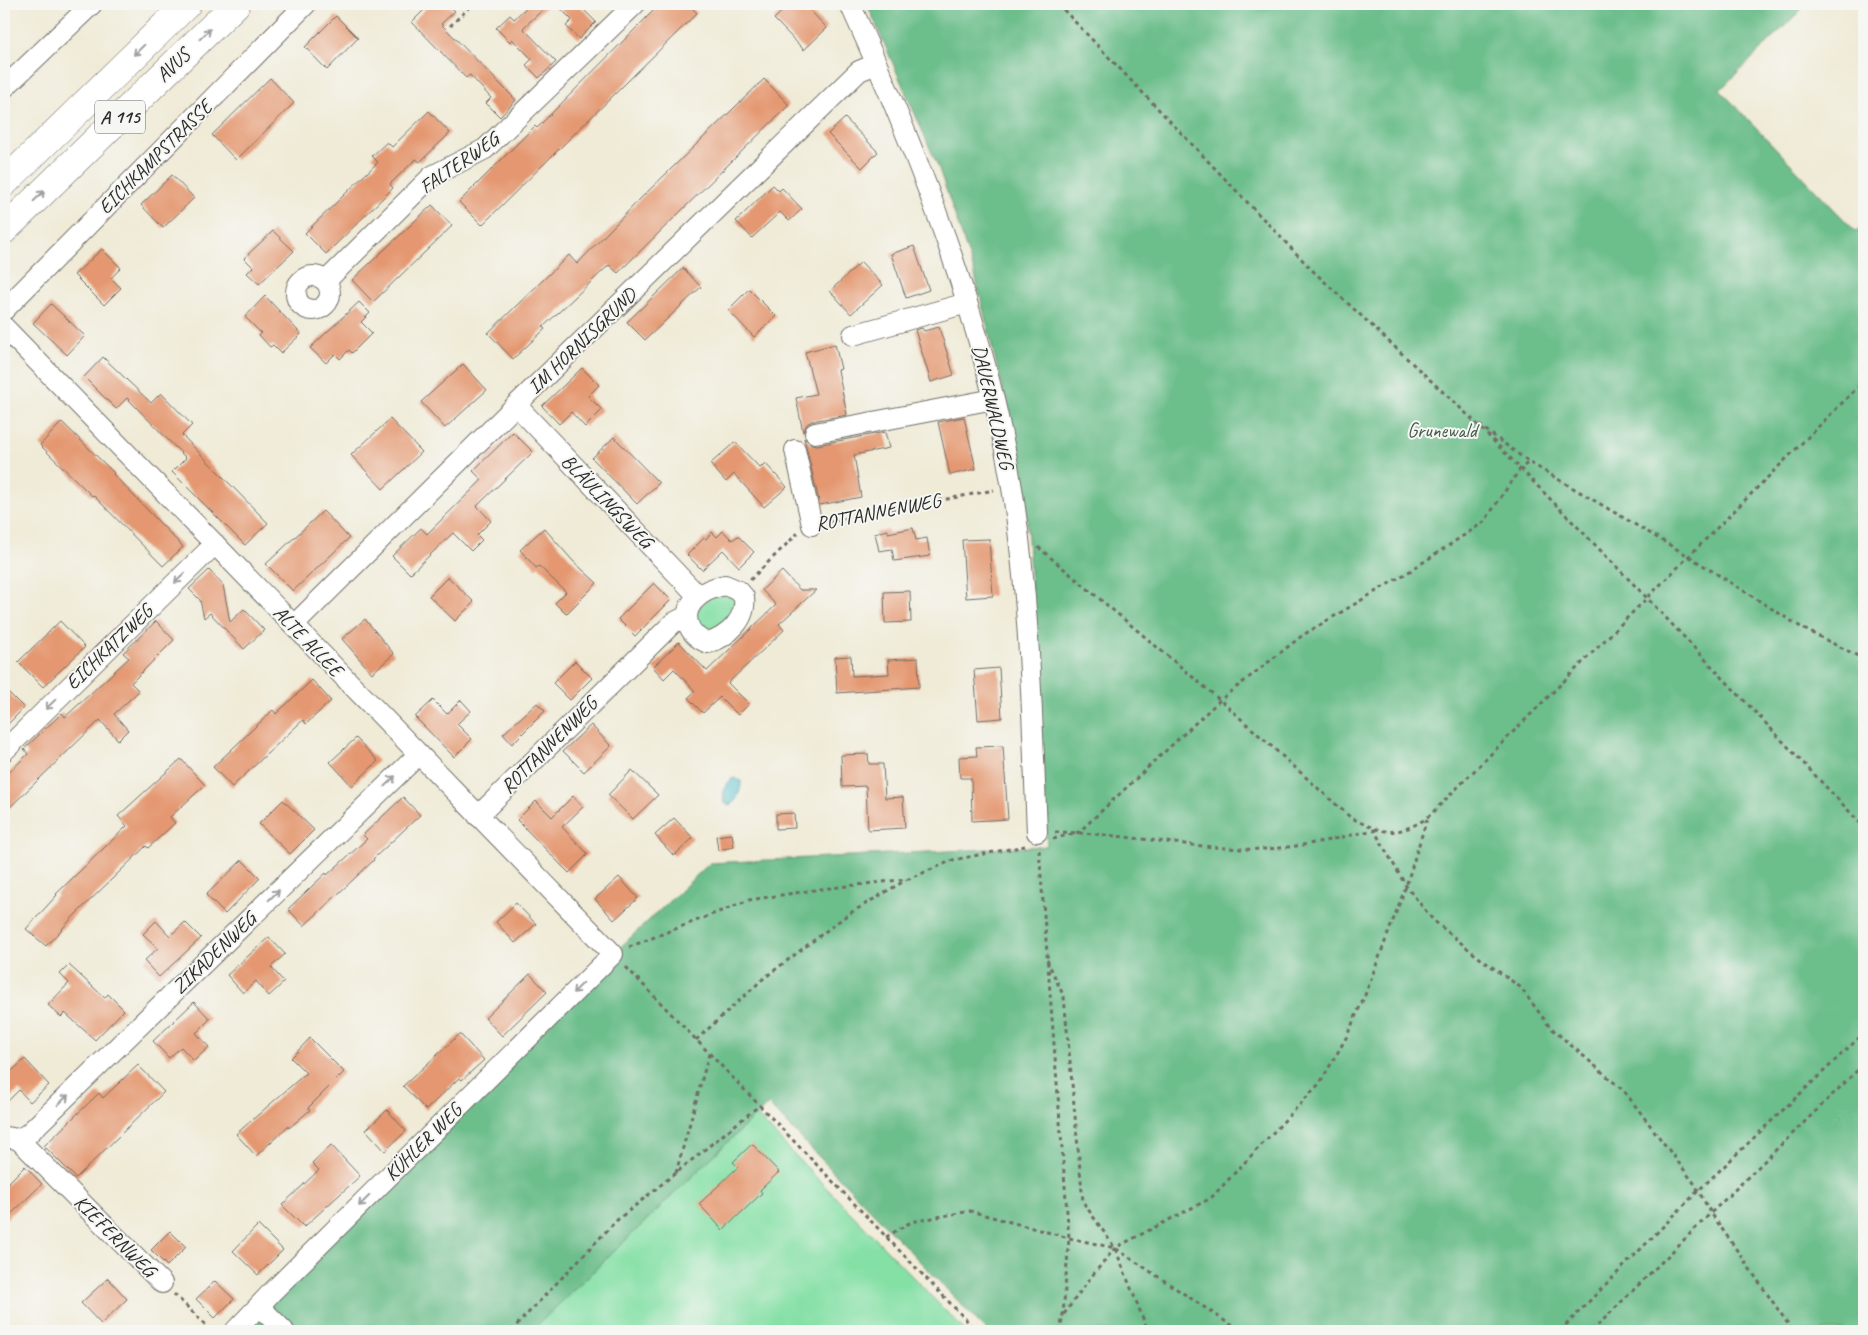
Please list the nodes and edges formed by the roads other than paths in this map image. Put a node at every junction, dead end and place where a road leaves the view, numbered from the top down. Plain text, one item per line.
1 (92, 4) edge
2 (187, 4) edge
3 (236, 4) edge
4 (306, 4) edge
5 (636, 4) edge
6 (850, 4) edge
7 (876, 64) junction
8 (4, 88) edge
9 (4, 183) edge
10 (4, 230) edge
11 (326, 281) dead end
12 (967, 303) junction
13 (4, 310) edge
14 (4, 327) edge
15 (853, 335) dead end
16 (994, 400) junction
17 (516, 405) junction
18 (815, 433) dead end
19 (795, 450) dead end
20 (812, 525) road end
21 (215, 544) junction
22 (698, 596) junction
23 (687, 616) junction
24 (294, 625) junction
25 (4, 751) edge
26 (418, 754) junction
27 (478, 816) junction
28 (1038, 837) road end
29 (613, 954) joint
30 (11, 1138) edge
31 (162, 1283) road end
32 (260, 1306) junction
33 (235, 1331) edge
34 (284, 1331) edge

1 - 8 street
2 -> 9 highway, AVUS / A 115
10 -> 3 highway, AVUS / A 115
4 - 13 street, EICHKAMPSTRASSE
5 - 11 street, FALTERWEG
6 - 7 street, DAUERWALDWEG
7 - 12 street, DAUERWALDWEG
7 - 17 street, IM HORNISGRUND
12 - 15 street
12 - 16 street, DAUERWALDWEG
14 - 21 street, ALTE ALLEE
16 - 18 street
16 - 28 street, DAUERWALDWEG
17 - 22 street, BLÄULINGSWEG
17 - 24 street, IM HORNISGRUND
19 - 20 street
21 - 24 street, ALTE ALLEE
21 -> 25 street, EICHKATZWEG
22 - 23 street
22 - 23 street
23 - 27 street, ROTTANNENWEG
24 - 26 street, ALTE ALLEE
26 - 27 street, ALTE ALLEE
30 -> 26 street, ZIKADENWEG
27 - 29 street, ALTE ALLEE
29 -> 32 street, KÜHLER WEG
30 - 31 street, KIEFERNWEG
32 - 33 street, KÜHLER WEG
32 - 34 street

